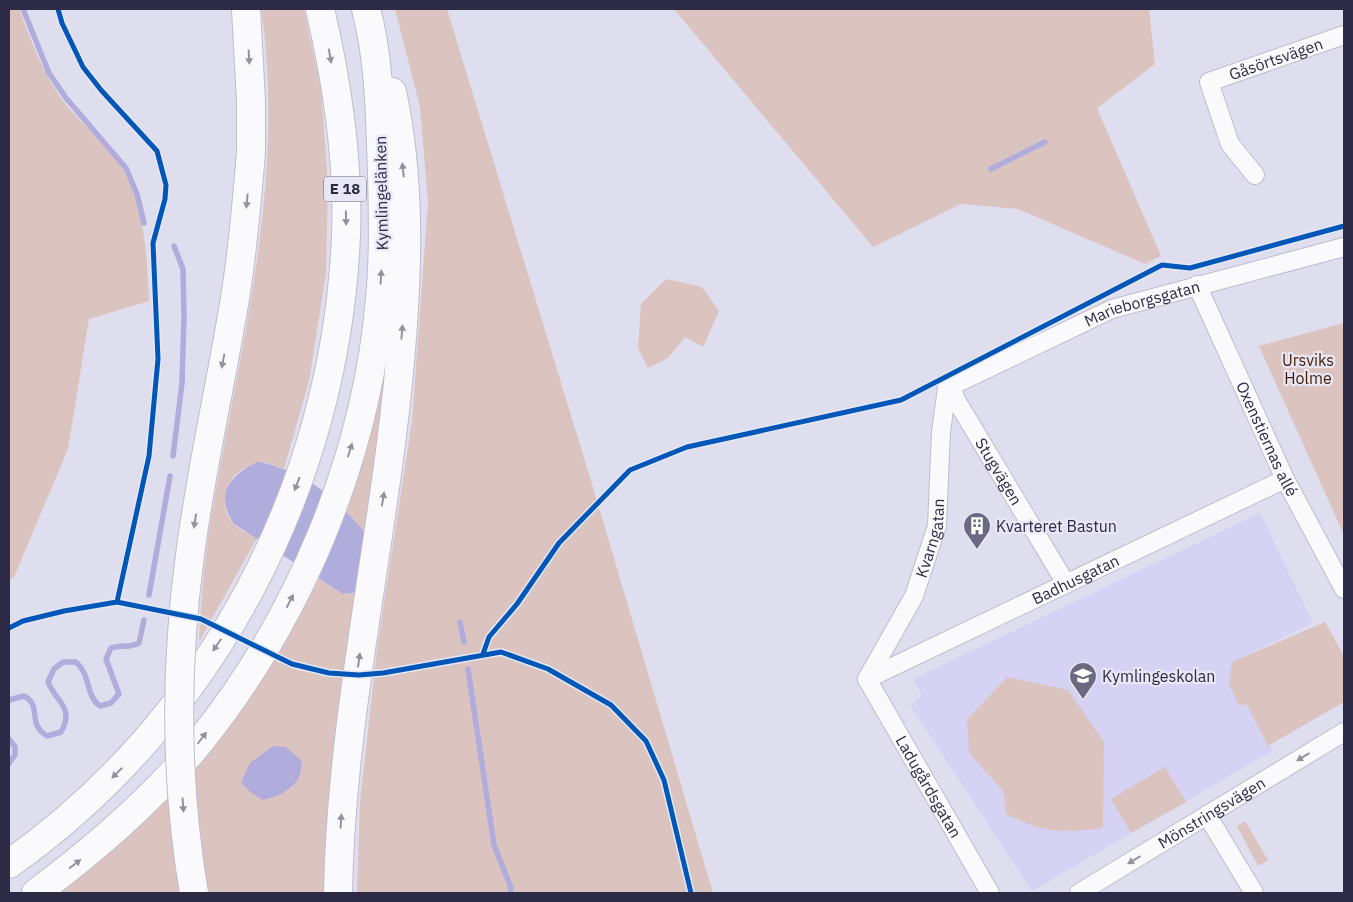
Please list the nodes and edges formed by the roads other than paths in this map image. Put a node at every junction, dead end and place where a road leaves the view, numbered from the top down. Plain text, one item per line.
1 (246, 9) edge
2 (320, 9) edge
3 (369, 20) edge
4 (1344, 34) edge
5 (1255, 175) dead end
6 (1344, 247) edge
7 (1197, 285) junction
8 (951, 385) junction
9 (1284, 479) junction
10 (1065, 582) junction
11 (1344, 588) edge
12 (867, 679) junction
13 (1344, 732) edge
14 (1207, 815) junction
15 (9, 864) edge
16 (338, 882) edge
17 (36, 893) edge
18 (194, 893) edge
19 (990, 893) edge
20 (1079, 893) edge
21 (1254, 893) edge

1 -> 18 highway, bridge
2 -> 15 highway, E 18, bridge
16 -> 3 highway
17 -> 3 highway, Kymlingelänken / E 18
4 - 5 street, Gåsörtsvägen
6 - 7 street, Marieborgsgatan
7 - 8 street, Marieborgsgatan
7 - 9 street, Oxenstiernas allé
8 - 10 street, Stugvägen
8 - 12 street, Kvarngatan
9 - 10 street, Badhusgatan
9 - 11 street, Oxenstiernas allé
10 - 12 street, Badhusgatan
12 - 19 street, Ladugårdsgatan
13 -> 14 street, Mönstringsvägen
14 -> 20 street, Mönstringsvägen
14 - 21 street

